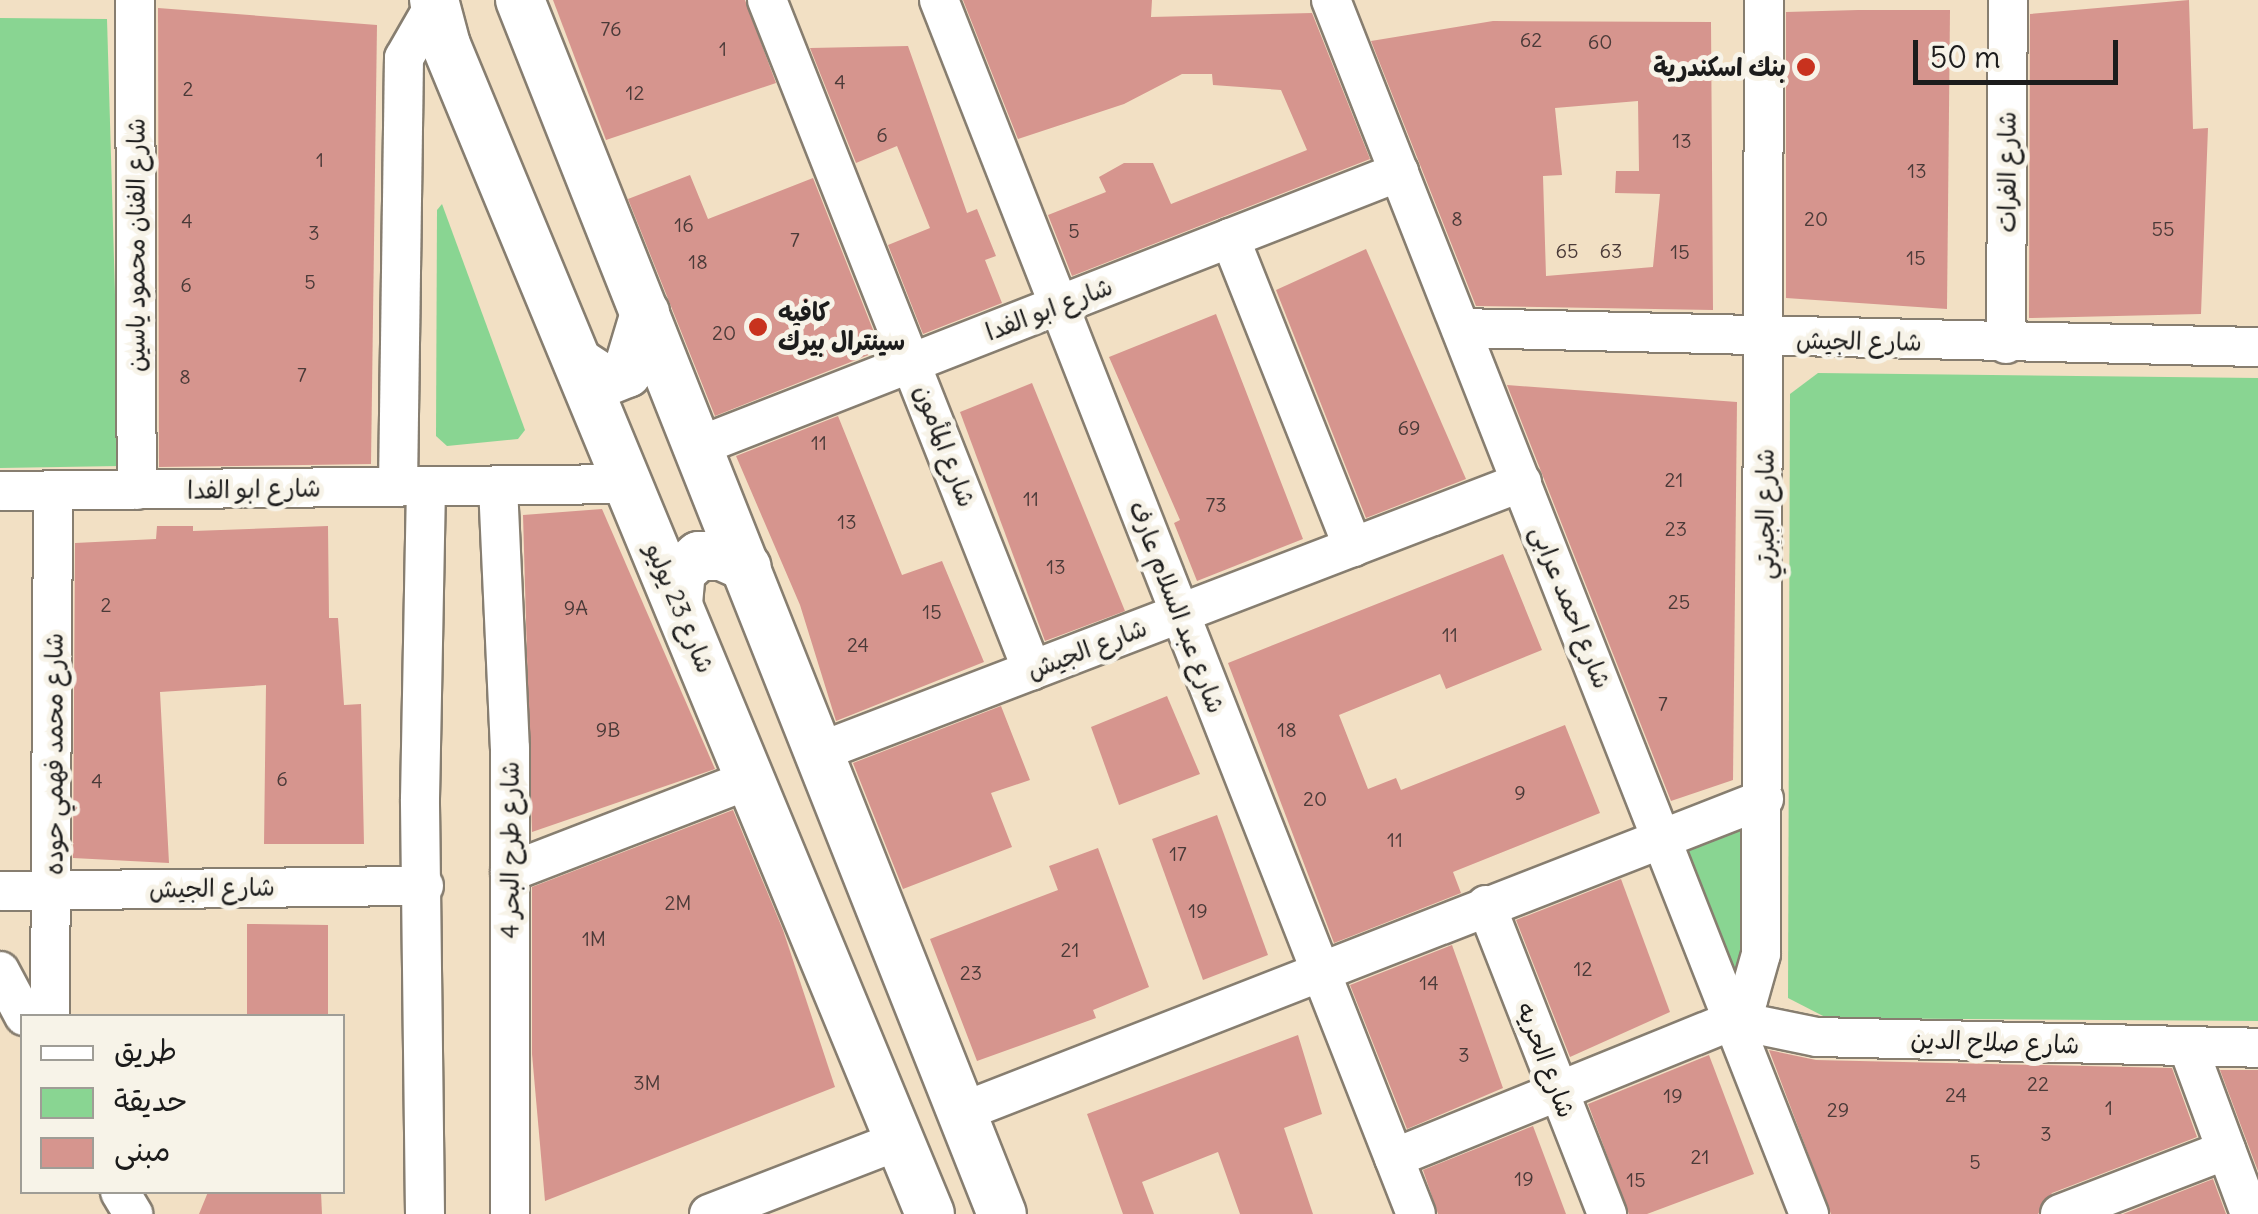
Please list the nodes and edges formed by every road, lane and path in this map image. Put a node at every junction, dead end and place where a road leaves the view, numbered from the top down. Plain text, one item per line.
1 (135, 0) edge
2 (520, 0) edge
3 (766, 0) edge
4 (939, 0) edge
5 (1331, 0) edge
6 (1764, 0) edge
7 (2008, 0) edge
8 (434, 2) edge
9 (1399, 172) junction
10 (1230, 238) junction
11 (1059, 305) junction
12 (645, 313) junction
13 (1461, 328) junction
14 (1764, 338) junction
15 (2006, 344) junction
16 (2258, 348) edge
17 (578, 362) junction
18 (912, 363) junction
19 (699, 446) junction
20 (1522, 482) junction
21 (628, 484) junction
22 (412, 486) junction
23 (498, 486) junction
24 (137, 490) junction
25 (0, 492) edge
26 (53, 492) junction
27 (1353, 546) junction
28 (746, 567) junction
29 (678, 604) junction
30 (1180, 614) junction
31 (1032, 670) junction
32 (820, 752) junction
33 (751, 780) junction
34 (1764, 799) junction
35 (1662, 836) junction
36 (510, 872) junction
37 (424, 886) junction
38 (54, 890) junction
39 (0, 891) edge
40 (1486, 905) junction
41 (0, 970) edge
42 (1320, 971) junction
43 (23, 1014) edge
44 (50, 1014) edge
45 (1734, 1020) junction
46 (2188, 1047) junction
47 (2258, 1048) edge
48 (1559, 1091) junction
49 (962, 1112) junction
50 (901, 1140) junction
51 (2226, 1150) junction
52 (1394, 1158) junction
53 (1799, 1211) edge
54 (425, 1214) edge
55 (510, 1214) edge
56 (709, 1214) edge
57 (930, 1214) edge
58 (1002, 1214) edge
59 (1416, 1214) edge
60 (1607, 1214) edge
61 (2060, 1214) edge
62 (2250, 1214) edge

1 - 24 street, شارع الفنان محمود ياسين
2 - 12 main road
3 - 18 street, شارع المأمون
4 - 11 street, شارع عبد السلام عارف
5 - 9 street, شارع احمد عرابى
6 - 14 street, شارع الجبرتي
7 - 15 street, شارع الفرات
8 - 17 main road, شارع 23 يوليو
8 - 22 street
9 - 10 street, شارع ابو الفدا
9 - 13 street, شارع احمد عرابى
10 - 11 street, شارع ابو الفدا
10 - 27 street
11 - 18 street, شارع ابو الفدا
11 - 30 street, شارع عبد السلام عارف
12 - 17 main road
12 - 19 main road
13 - 14 street, شارع الجيش
13 - 20 street, شارع احمد عرابى
14 - 15 street, شارع الجيش
14 - 34 street, شارع الجبرتي
15 - 16 street, شارع الجيش
17 - 21 main road, شارع 23 يوليو
18 - 19 street, شارع ابو الفدا
18 - 31 street, شارع المأمون
19 - 28 main road
20 - 27 street, شارع الجيش
20 - 35 street, شارع احمد عرابى
21 - 23 street, شارع ابو الفدا
21 - 29 main road, شارع 23 يوليو
22 - 23 street, شارع ابو الفدا
22 - 24 street, شارع ابو الفدا
22 - 37 street
23 - 36 street, شارع طرح البحر 4
24 - 26 street, شارع ابو الفدا
25 - 26 street, شارع ابو الفدا
26 - 38 street, شارع محمد فهمي حوده
27 - 30 street, شارع الجيش
28 - 29 main road
28 - 32 main road
29 - 33 main road, شارع 23 يوليو
30 - 31 street, شارع الجيش
30 - 42 street, شارع عبد السلام عارف
31 - 32 street, شارع الجيش
32 - 49 main road
33 - 36 street
33 - 50 main road, شارع 23 يوليو
34 - 35 street
34 - 45 street, شارع الجبرتي
35 - 40 street
35 - 45 street, شارع احمد عرابى
36 - 55 street, شارع طرح البحر 4
37 - 38 street, شارع الجيش
37 - 54 street
38 - 39 street, شارع الجيش
38 - 44 street, شارع محمد فهمي حوده
40 - 42 street
40 - 48 street, شارع الحريه
41 - 43 street
42 - 49 street
42 - 52 street, شارع عبد السلام عارف
45 - 46 street, شارع صلاح الدين
45 - 48 street
45 - 53 street, شارع احمد عرابى
46 - 47 street, شارع صلاح الدين
46 - 51 street
48 - 52 street
48 - 60 street, شارع الحريه
49 - 58 main road
50 - 56 street
50 - 57 main road, شارع 23 يوليو
51 - 61 street
51 - 62 street
52 - 59 street, شارع عبد السلام عارف

